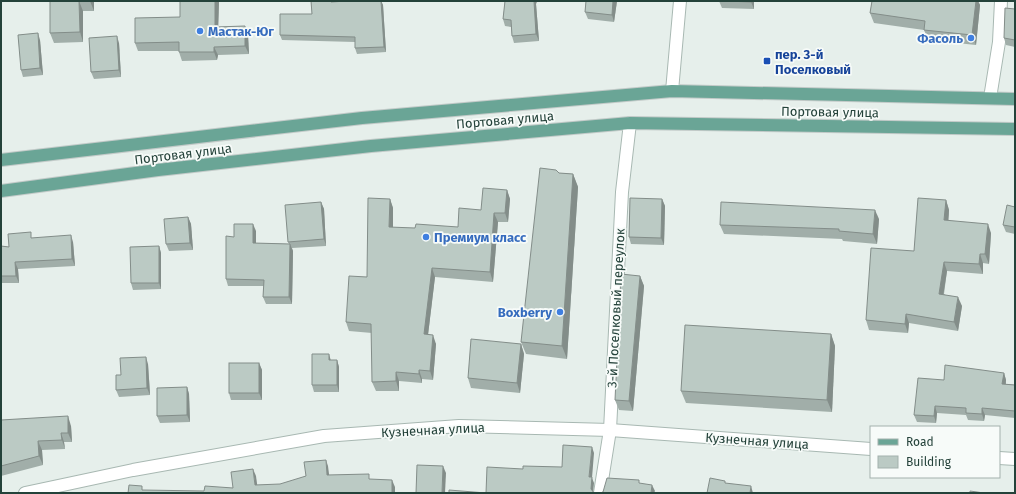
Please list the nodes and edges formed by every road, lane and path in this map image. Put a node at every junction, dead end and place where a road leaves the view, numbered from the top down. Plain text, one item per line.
1 (680, 1) edge
2 (1001, 1) edge
3 (672, 91) junction
4 (990, 98) junction
5 (1015, 99) edge
6 (630, 123) junction
7 (1015, 129) edge
8 (1, 160) edge
9 (1, 191) edge
10 (610, 430) junction
11 (870, 449) edge
12 (1000, 458) edge
13 (1015, 459) edge
14 (25, 493) edge
15 (600, 493) edge

1 - 3 street
2 - 4 street
3 - 4 main road, Портовая улица
3 - 8 main road, Портовая улица
4 - 5 main road, Портовая улица
6 - 7 main road, Портовая улица
6 - 9 main road, Портовая улица
6 - 10 street, 3-й Поселковый переулок
10 - 11 street, Кузнечная улица
10 - 14 street, Кузнечная улица
10 - 15 street, 3-й Поселковый переулок
12 - 13 street

